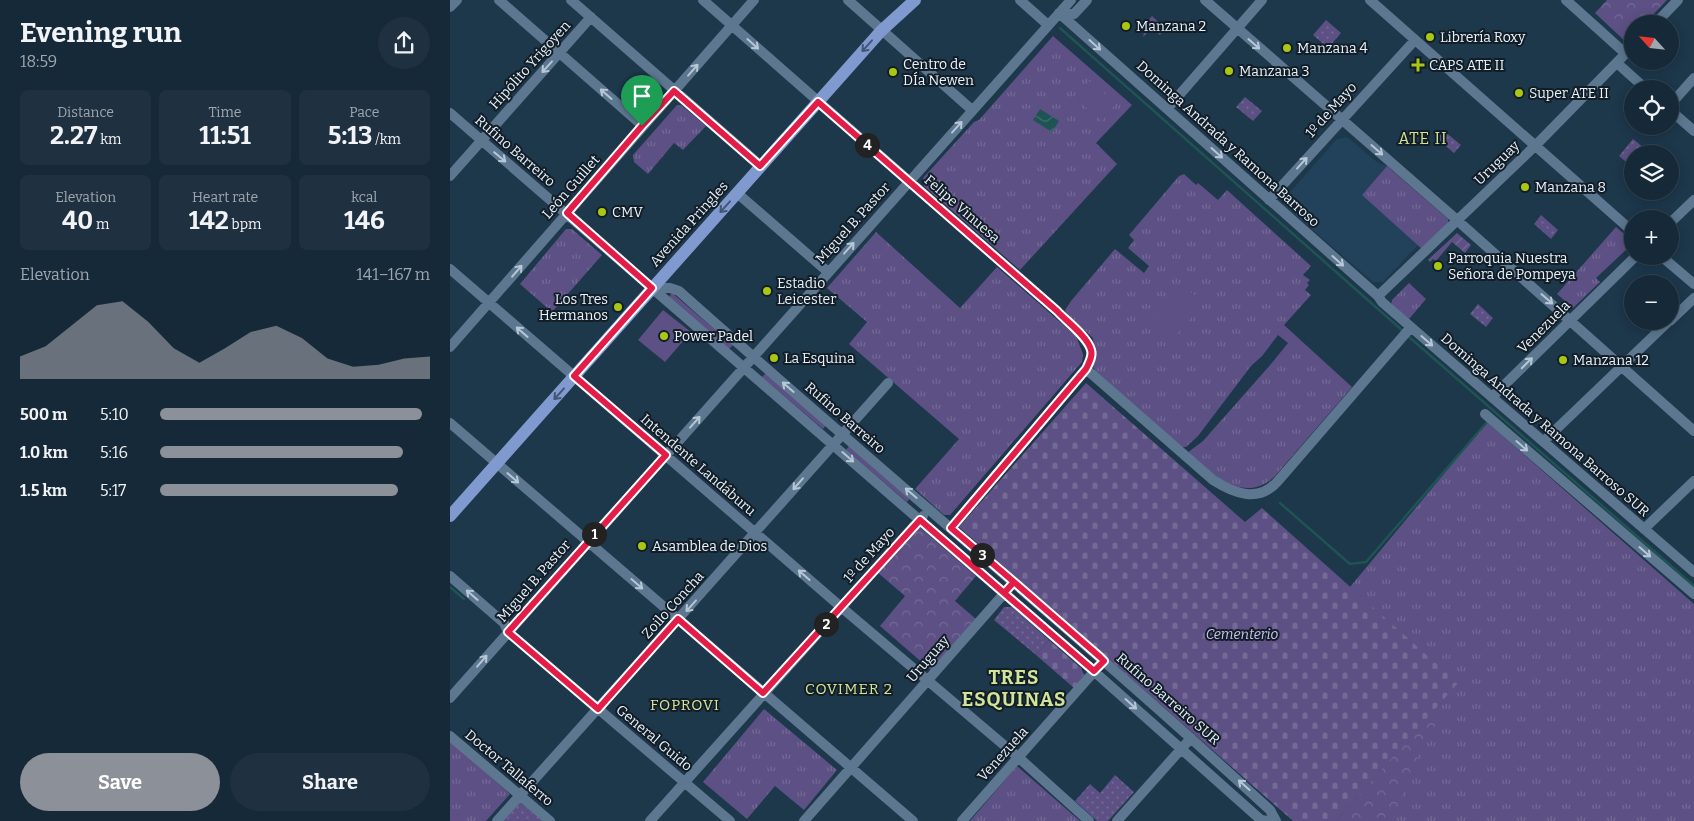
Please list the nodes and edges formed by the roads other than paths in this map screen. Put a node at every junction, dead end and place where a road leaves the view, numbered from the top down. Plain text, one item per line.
1 (457, 0) edge
2 (499, 0) edge
3 (571, 0) edge
4 (703, 0) edge
5 (754, 0) edge
6 (848, 0) edge
7 (914, 0) edge
8 (1020, 0) edge
9 (1071, 0) edge
10 (1087, 0) edge
11 (1205, 0) edge
12 (1262, 0) edge
13 (1370, 0) edge
14 (1566, 0) edge
15 (1678, 0) edge
16 (450, 7) edge
17 (1059, 13) junction
18 (1664, 15) edge
19 (591, 17) junction
20 (732, 25) junction
21 (1048, 25) junction
22 (1237, 29) junction
23 (881, 31) junction
24 (1415, 40) junction
25 (1624, 46) edge
26 (559, 53) junction
27 (1624, 55) edge
28 (1617, 63) junction
29 (1694, 78) edge
30 (1636, 80) edge
31 (674, 91) junction
32 (1679, 95) edge
33 (818, 102) junction
34 (1167, 109) junction
35 (972, 110) junction
36 (450, 113) edge
37 (1679, 118) edge
38 (1341, 119) junction
39 (642, 126) junction
40 (1694, 131) edge
41 (481, 141) junction
42 (1536, 145) junction
43 (760, 166) junction
44 (450, 176) edge
45 (909, 181) junction
46 (737, 193) junction
47 (1269, 200) junction
48 (1694, 200) edge
49 (567, 213) junction
50 (1679, 215) edge
51 (1458, 221) junction
52 (1624, 224) edge
53 (1627, 265) edge
54 (1672, 265) edge
55 (450, 270) edge
56 (828, 272) junction
57 (1694, 284) edge
58 (652, 288) junction
59 (1378, 296) junction
60 (1694, 298) edge
61 (489, 303) junction
62 (1679, 312) edge
63 (1570, 320) junction
64 (1411, 326) junction
65 (1660, 330) edge
66 (450, 347) edge
67 (752, 357) junction
68 (1622, 366) junction
69 (744, 367) junction
70 (1086, 369) junction
71 (574, 376) junction
72 (888, 383) dead end
73 (1492, 398) junction
74 (1485, 414) dead end
75 (450, 423) edge
76 (1694, 430) edge
77 (842, 434) junction
78 (1544, 441) junction
79 (833, 444) junction
80 (666, 455) junction
81 (497, 464) junction
82 (1694, 480) edge
83 (928, 509) junction
84 (450, 516) edge
85 (920, 520) junction
86 (951, 528) junction
87 (1644, 529) junction
88 (755, 533) junction
89 (588, 542) junction
90 (1694, 572) edge
91 (450, 576) edge
92 (1014, 582) junction
93 (1004, 593) junction
94 (1694, 594) edge
95 (841, 607) junction
96 (678, 619) junction
97 (508, 632) junction
98 (1104, 661) junction
99 (1094, 671) junction
100 (928, 681) junction
101 (763, 693) junction
102 (450, 698) edge
103 (598, 709) junction
104 (450, 736) edge
105 (1192, 738) junction
106 (1181, 749) junction
107 (1018, 757) junction
108 (850, 769) junction
109 (685, 782) junction
110 (519, 795) junction
111 (497, 821) edge
112 (550, 821) edge
113 (650, 821) edge
114 (730, 821) edge
115 (804, 821) edge
116 (912, 821) edge
117 (962, 821) edge
118 (1089, 821) edge
119 (1118, 821) edge
120 (1268, 821) edge
121 (1276, 821) edge

1 - 16 street
2 - 26 street
3 - 19 street
4 - 20 street, Felipe Vinuesa
5 - 20 street, León Guillet
6 - 23 street
7 - 23 main road, Avenida Pringles
8 - 21 street
9 - 17 street, Miguel B. Pastor
10 - 17 street
11 - 22 street
12 - 22 street
13 - 24 street
14 - 25 street
15 - 18 street
17 - 21 street, Miguel B. Pastor
17 -> 34 street, Dominga Andrada y Ramona Barroso
19 - 26 street, Hipólito Yrigoyen
19 - 31 street
31 -> 20 street, León Guillet
20 -> 33 street, Felipe Vinuesa
21 - 35 street, Miguel B. Pastor
22 - 34 street
22 -> 38 street
23 -> 33 main road, Avenida Pringles
23 - 35 street
24 - 38 street, 1º de Mayo
24 - 42 street
39 -> 26 street
26 -> 41 street, Hipólito Yrigoyen
27 - 28 street, Uruguay
28 - 30 street
28 - 42 street, Uruguay
29 - 32 street
31 - 39 street, León Guillet
31 - 43 street
33 - 43 main road, Avenida Pringles
33 - 45 street, Felipe Vinuesa
34 -> 47 street, Dominga Andrada y Ramona Barroso
45 -> 35 street, Miguel B. Pastor
36 - 41 street, Rufino Barreiro
37 - 40 street
47 -> 38 street, 1º de Mayo
38 -> 51 street
39 - 49 street, León Guillet
41 - 44 street, Hipólito Yrigoyen
41 -> 49 street, Rufino Barreiro
42 - 51 street, Uruguay
42 - 52 street
43 - 46 main road, Avenida Pringles
56 -> 45 street, Miguel B. Pastor
45 - 70 street, Felipe Vinuesa
46 - 56 street
46 -> 58 main road, Avenida Pringles
47 -> 59 street, Dominga Andrada y Ramona Barroso
48 - 50 street
49 - 58 street, Rufino Barreiro
61 -> 49 street, León Guillet
51 - 59 street, Uruguay
51 -> 63 street
53 - 63 street, Venezuela
54 - 57 street
55 - 61 street, Intendente Landáburu
56 - 67 street, Miguel B. Pastor
58 - 67 street, Rufino Barreiro
58 - 69 street, Rufino Barreiro
58 - 71 main road, Avenida Pringles
59 - 64 street, Dominga Andrada y Ramona Barroso SUR
60 - 62 street
61 - 66 street, León Guillet
71 -> 61 street, Intendente Landáburu
63 - 68 street
73 -> 63 street, Venezuela
64 - 70 street
64 -> 73 street, Dominga Andrada y Ramona Barroso SUR
65 - 68 street
67 - 69 street, Miguel B. Pastor
77 -> 67 street, Rufino Barreiro
68 - 76 street
68 - 78 street
69 - 79 street, Rufino Barreiro
80 -> 69 street, Miguel B. Pastor
70 - 86 street
71 - 80 street, Intendente Landáburu
71 -> 81 main road, Avenida Pringles
72 - 77 street, Zoilo Concha
73 - 78 street, Dominga Andrada y Ramona Barroso SUR
74 -> 94 street
75 - 81 street
77 - 79 street, Zoilo Concha
83 -> 77 street, Rufino Barreiro
78 - 87 street, Dominga Andrada y Ramona Barroso SUR
79 -> 85 street, Rufino Barreiro
79 -> 88 street, Zoilo Concha
80 - 88 street, Intendente Landáburu
80 - 89 street, Miguel B. Pastor
81 - 84 main road, Avenida Pringles
81 -> 89 street
82 - 87 street
83 - 85 street, 1º de Mayo
83 - 86 street, Rufino Barreiro
85 - 93 street, Rufino Barreiro
85 - 95 street, 1º de Mayo
86 - 92 street, Rufino Barreiro
87 - 90 street, Dominga Andrada y Ramona Barroso SUR
95 -> 88 street, Intendente Landáburu
88 -> 96 street, Zoilo Concha
89 -> 96 street
89 - 97 street, Miguel B. Pastor
97 -> 91 street, General Guido
92 - 93 street, Uruguay
92 - 98 street, Rufino Barreiro SUR
93 - 99 street, Rufino Barreiro SUR
93 - 100 street, Uruguay
95 - 100 street, Intendente Landáburu
95 - 101 street, 1º de Mayo
96 - 101 street
96 - 103 street, Zoilo Concha
102 -> 97 street, Miguel B. Pastor
97 - 103 street, General Guido
98 - 99 street, Venezuela
98 - 105 street, Rufino Barreiro SUR
99 -> 106 street, Rufino Barreiro SUR
99 - 107 street, Venezuela
100 - 107 street, Intendente Landáburu
100 - 108 street, Uruguay
101 - 108 street
101 - 109 street, 1º de Mayo
103 - 109 street, General Guido
103 - 110 street, Zoilo Concha
104 - 110 street, Doctor Tallaferro
105 - 106 street
121 -> 105 street, Rufino Barreiro SUR
106 - 119 street
106 - 120 street, Rufino Barreiro SUR
107 - 117 street, Venezuela
107 - 118 street, Intendente Landáburu
108 - 115 street, Uruguay
108 - 116 street
109 - 113 street, 1º de Mayo
109 - 114 street, General Guido
110 - 111 street, Zoilo Concha
110 - 112 street, Doctor Tallaferro

